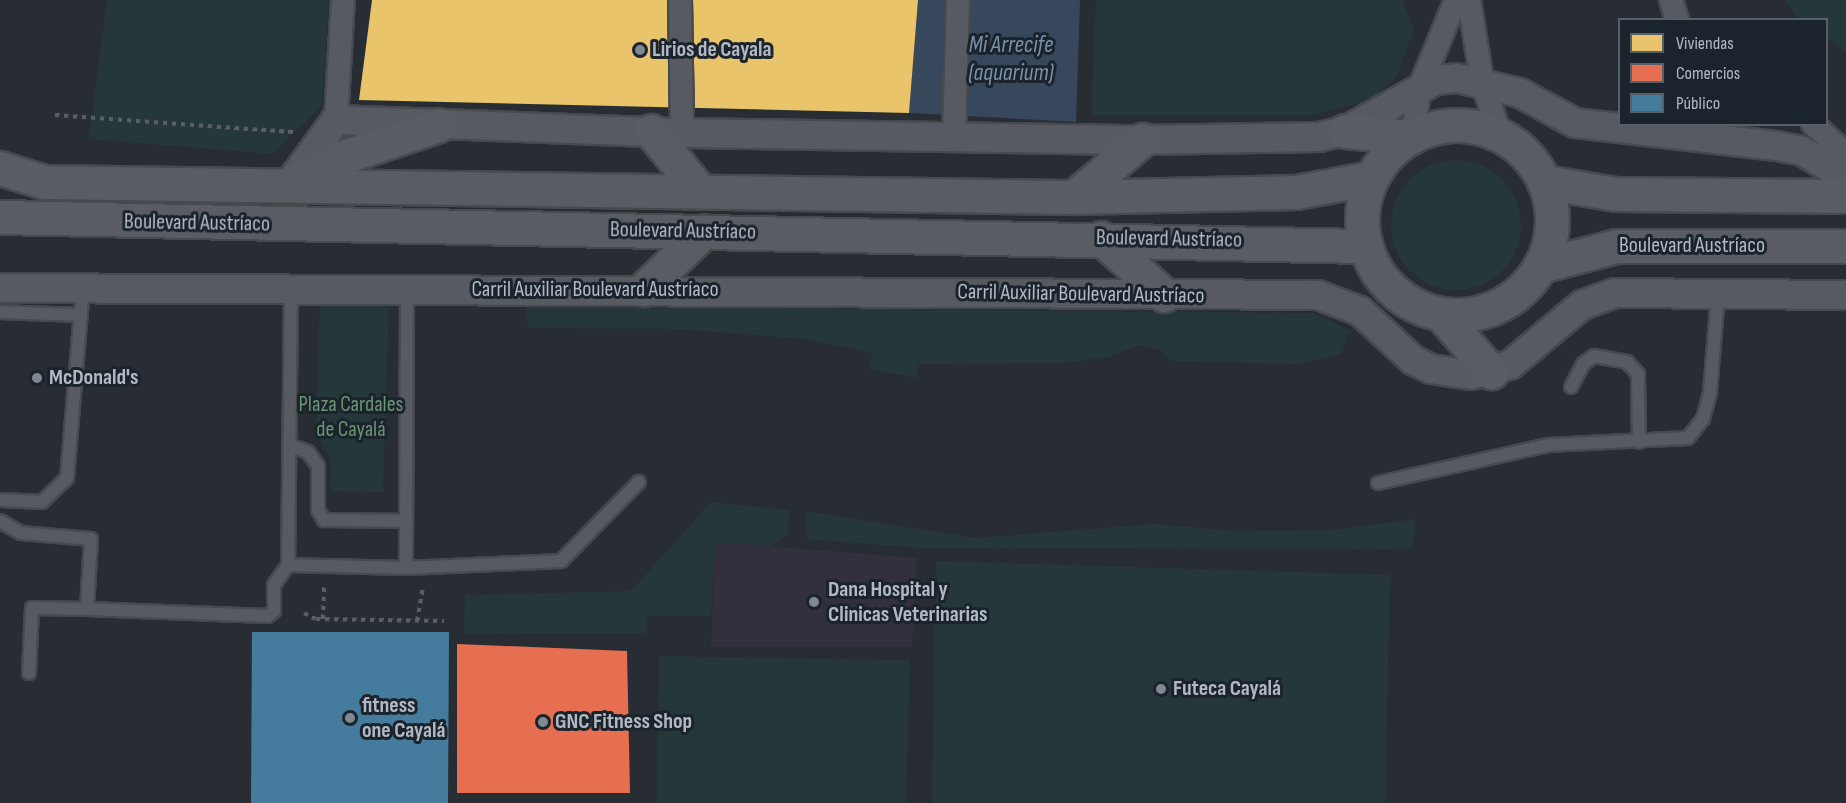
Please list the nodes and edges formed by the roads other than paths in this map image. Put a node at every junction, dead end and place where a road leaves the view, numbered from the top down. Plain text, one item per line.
1 (344, 0) edge
2 (680, 0) edge
3 (958, 0) edge
4 (1456, 0) edge
5 (1469, 0) edge
6 (1671, 0) edge
7 (1676, 18) edge
8 (1482, 81) junction
9 (1420, 87) junction
10 (439, 125) junction
11 (1815, 126) edge
12 (329, 127) junction
13 (1345, 131) junction
14 (667, 132) junction
15 (1500, 135) junction
16 (954, 136) junction
17 (1412, 137) junction
18 (1143, 140) junction
19 (1846, 154) edge
20 (0, 168) edge
21 (1846, 177) edge
22 (1372, 178) junction
23 (1544, 182) junction
24 (287, 187) junction
25 (700, 191) junction
26 (1846, 196) edge
27 (1074, 197) junction
28 (0, 217) edge
29 (704, 231) junction
30 (1101, 238) junction
31 (1366, 246) junction
32 (1846, 246) edge
33 (1540, 266) junction
34 (0, 288) edge
35 (278, 289) junction
36 (644, 289) junction
37 (408, 290) junction
38 (1718, 294) junction
39 (1164, 295) junction
40 (1846, 295) edge
41 (82, 302) junction
42 (0, 312) edge
43 (1441, 314) junction
44 (1491, 372) junction
45 (1571, 387) dead end
46 (1639, 442) junction
47 (289, 445) junction
48 (639, 482) dead end
49 (1378, 483) dead end
50 (0, 500) edge
51 (0, 521) edge
52 (406, 521) junction
53 (288, 565) junction
54 (406, 568) junction
55 (87, 609) junction
56 (29, 673) dead end

1 - 12 street
2 - 14 street
3 - 16 street
4 - 9 street
5 - 8 street
6 - 7 street
8 - 9 street
8 - 15 street
8 - 21 street
9 - 13 street
9 - 17 street
10 - 12 street
10 - 14 street
10 - 24 main road
11 - 19 street
12 - 24 street, Boulevard Austríaco
13 - 17 main road
13 - 18 street
14 - 16 street
14 - 25 main road
15 - 17 main road
15 - 23 main road
16 - 18 street
17 - 22 main road
18 - 27 main road
20 - 24 main road, Boulevard Austríaco
22 - 27 main road, Boulevard Austríaco
22 - 31 main road
23 - 26 main road
23 - 33 main road
24 - 25 main road, Boulevard Austríaco
25 - 27 main road, Boulevard Austríaco
28 - 29 main road, Boulevard Austríaco
29 - 30 main road, Boulevard Austríaco
29 - 36 main road
30 - 31 main road, Boulevard Austríaco
30 - 39 main road
31 - 43 main road
32 - 33 main road, Boulevard Austríaco
33 - 43 main road
34 - 41 street
35 - 37 street, Carril Auxiliar Boulevard Austríaco
35 - 41 street
35 - 47 lane
36 - 37 street, Carril Auxiliar Boulevard Austríaco
36 - 39 street, Carril Auxiliar Boulevard Austríaco
37 - 52 lane
38 - 40 street, Carril Auxiliar Boulevard Austríaco
38 - 44 street, Carril Auxiliar Boulevard Austríaco
38 - 46 lane
39 - 44 street, Carril Auxiliar Boulevard Austríaco
41 - 42 lane
41 - 50 lane
43 - 44 main road
45 - 46 lane
46 - 49 lane
47 - 52 lane
47 - 53 lane
48 - 54 lane
51 - 55 lane
52 - 54 lane
53 - 54 lane
53 - 55 lane
55 - 56 lane

